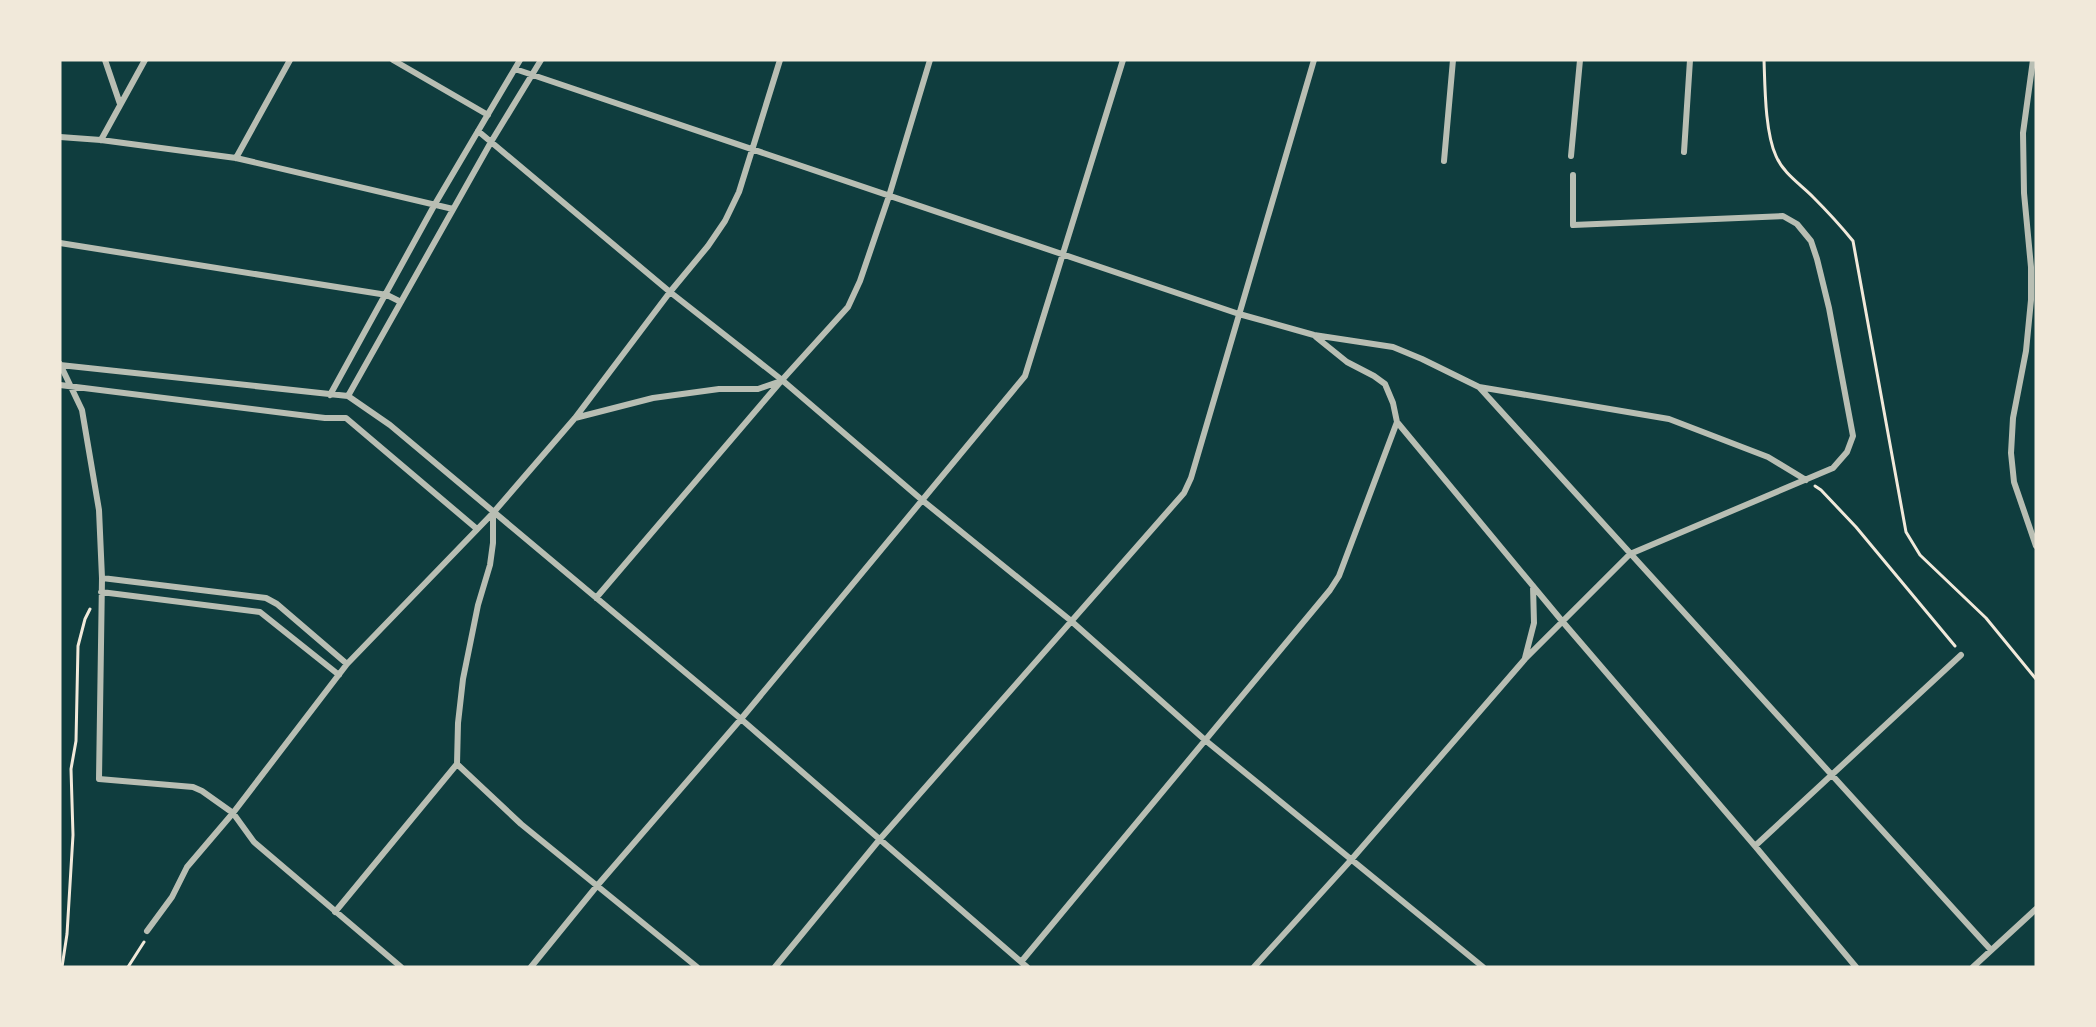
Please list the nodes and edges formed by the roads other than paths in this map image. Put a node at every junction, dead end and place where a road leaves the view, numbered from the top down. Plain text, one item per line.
1 (105, 60) edge
2 (145, 60) edge
3 (290, 60) edge
4 (393, 60) edge
5 (520, 60) edge
6 (541, 60) edge
7 (780, 60) edge
8 (930, 60) edge
9 (1123, 60) edge
10 (1314, 60) edge
11 (1453, 60) edge
12 (1580, 60) edge
13 (1690, 60) edge
14 (2033, 60) edge
15 (514, 69) junction
16 (532, 75) junction
17 (120, 104) junction
18 (488, 115) junction
19 (478, 131) junction
20 (60, 136) edge
21 (100, 140) junction
22 (491, 142) junction
23 (753, 150) junction
24 (1684, 152) dead end
25 (1571, 156) dead end
26 (236, 158) junction
27 (1444, 161) dead end
28 (1573, 176) dead end
29 (889, 196) junction
30 (435, 204) junction
31 (453, 209) junction
32 (60, 243) edge
33 (1063, 255) junction
34 (670, 292) junction
35 (387, 295) junction
36 (401, 302) junction
37 (1239, 314) junction
38 (1314, 335) junction
39 (60, 365) edge
40 (782, 380) junction
41 (60, 385) edge
42 (72, 386) junction
43 (1479, 387) junction
44 (330, 395) junction
45 (348, 396) junction
46 (575, 418) junction
47 (1397, 422) junction
48 (1806, 480) junction
49 (922, 500) junction
50 (493, 513) junction
51 (477, 529) junction
52 (2036, 546) edge
53 (1630, 554) junction
54 (102, 578) junction
55 (1533, 586) junction
56 (101, 592) junction
57 (596, 598) junction
58 (1070, 620) junction
59 (1562, 621) junction
60 (1961, 655) road end
61 (1525, 659) junction
62 (347, 664) junction
63 (339, 675) junction
64 (741, 719) junction
65 (1205, 740) junction
66 (457, 764) junction
67 (1832, 775) junction
68 (232, 813) junction
69 (880, 839) junction
70 (1755, 846) junction
71 (1351, 860) junction
72 (596, 887) junction
73 (2036, 909) edge
74 (335, 912) junction
75 (147, 932) road end
76 (1991, 950) junction
77 (1021, 962) junction
78 (401, 967) edge
79 (531, 967) edge
80 (697, 967) edge
81 (775, 967) edge
82 (1027, 967) edge
83 (1254, 967) edge
84 (1483, 967) edge
85 (1856, 967) edge
86 (1973, 967) edge

1 - 17 street
2 - 17 street
3 - 26 street
4 - 18 street
5 - 15 street
6 - 16 street
7 - 23 street
8 - 29 street
9 - 33 street
10 - 37 street
11 - 27 street
12 - 25 street
13 - 24 street
14 - 52 street
15 - 16 street
15 - 18 street
16 - 22 street
16 - 23 street
17 - 21 street
18 - 19 street
19 - 22 street
19 - 30 street
20 - 21 street
21 - 26 street
22 - 31 street
22 - 34 street
23 - 29 street
23 - 34 street
26 - 30 street
28 - 48 street
29 - 33 street
29 - 40 street
30 - 31 street
30 - 35 street
31 - 36 street
32 - 35 street
33 - 37 street
33 - 49 street
34 - 40 street
34 - 46 street
35 - 36 street
35 - 44 street
36 - 45 street
37 - 38 street
37 - 58 street
38 - 43 street
38 - 47 street
39 - 42 street
39 - 44 street
40 - 46 street
40 - 49 street
40 - 57 street
41 - 42 street
42 - 51 street
42 - 54 street
43 - 48 street
43 - 53 street
44 - 45 street
45 - 50 street
46 - 50 street
47 - 55 street
47 - 65 street
48 - 53 street
49 - 58 street
49 - 64 street
50 - 51 street
50 - 57 street
50 - 66 street
51 - 62 street
53 - 59 street
53 - 67 street
54 - 56 street
54 - 62 street
55 - 59 street
55 - 61 street
56 - 63 street
56 - 68 street
57 - 64 street
58 - 65 street
58 - 69 street
59 - 61 street
59 - 70 street
60 - 67 street
61 - 71 street
62 - 63 street
63 - 68 street
64 - 69 street
64 - 72 street
65 - 71 street
65 - 77 street
66 - 72 street
66 - 74 street
67 - 70 street
67 - 76 street
68 - 74 street
68 - 75 street
69 - 77 street
69 - 81 street
70 - 85 street
71 - 83 street
71 - 84 street
72 - 79 street
72 - 80 street
73 - 76 street
74 - 78 street
76 - 86 street
77 - 82 street

